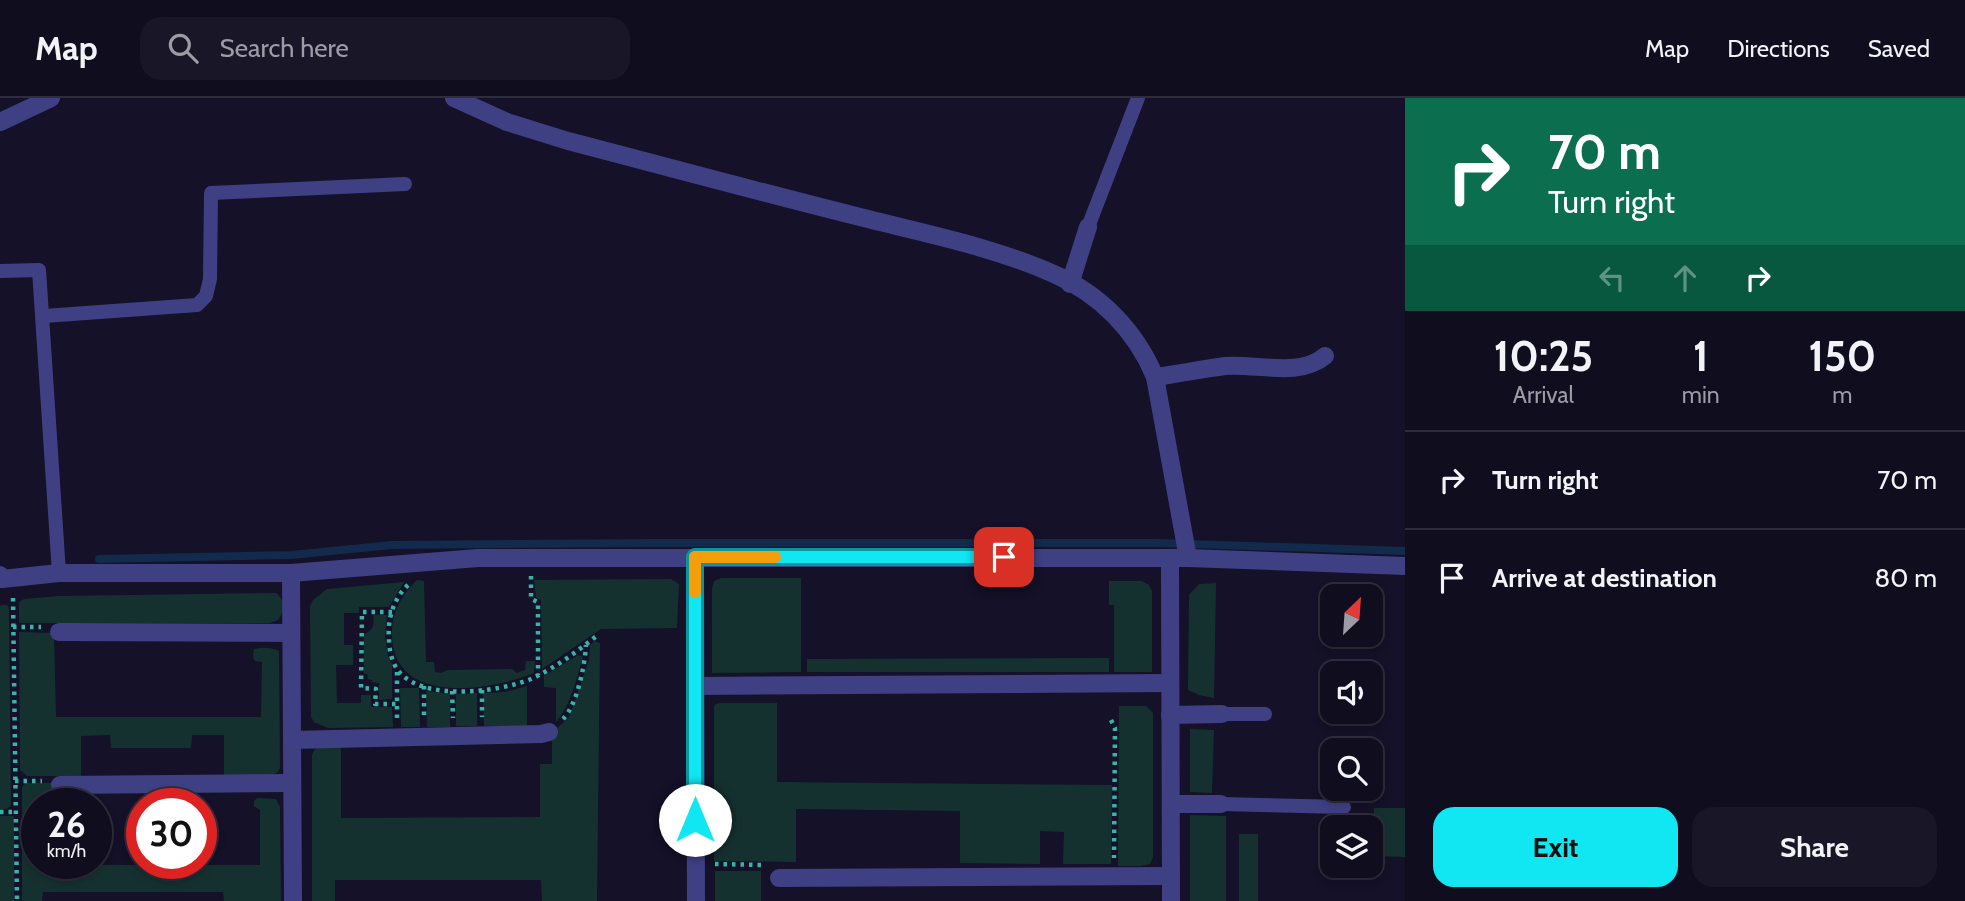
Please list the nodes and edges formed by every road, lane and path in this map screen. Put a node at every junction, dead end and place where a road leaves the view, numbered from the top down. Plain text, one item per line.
1 (51, 98) edge
2 (1138, 98) edge
3 (462, 100) edge
4 (0, 122) edge
5 (405, 184) dead end
6 (1088, 227) joint
7 (0, 271) edge
8 (1070, 284) junction
9 (44, 316) junction
10 (1325, 356) dead end
11 (1155, 377) junction
12 (695, 557) junction
13 (1188, 558) junction
14 (1170, 559) junction
15 (1405, 566) edge
16 (59, 573) junction
17 (291, 573) junction
18 (531, 575) dead end
19 (1, 578) edge
20 (410, 583) dead end
21 (13, 597) dead end
22 (392, 612) junction
23 (59, 632) dead end
24 (291, 634) junction
25 (598, 634) dead end
26 (586, 644) junction
27 (397, 670) junction
28 (538, 675) junction
29 (1170, 683) junction
30 (695, 686) junction
31 (424, 687) junction
32 (397, 704) junction
33 (1265, 713) dead end
34 (1222, 714) joint
35 (1170, 715) junction
36 (1111, 720) dead end
37 (549, 732) joint
38 (425, 737) junction
39 (396, 738) junction
40 (292, 740) junction
41 (292, 783) junction
42 (60, 785) dead end
43 (1171, 804) junction
44 (1221, 804) joint
45 (1344, 807) dead end
46 (0, 812) edge
47 (16, 812) junction
48 (1114, 863) dead end
49 (707, 864) dead end
50 (1171, 876) junction
51 (779, 877) joint
52 (17, 901) edge
53 (293, 901) edge
54 (695, 901) edge
55 (1171, 901) edge

1 - 4 street
2 - 6 lane
3 - 8 street
5 - 9 lane
6 - 8 street
7 - 9 lane
8 - 11 street
9 - 16 lane
10 - 11 street
11 - 13 street
12 - 14 street
12 - 17 street
12 - 30 street
13 - 14 street
13 - 15 street
14 - 29 street
16 - 17 street
16 - 19 street
17 - 24 street
18 - 28 path
20 - 22 path
21 - 47 path
22 - 27 path
22 - 32 path
23 - 24 street
24 - 40 street
25 - 26 path
26 - 28 path
26 - 37 path
27 - 31 path
27 - 32 path
28 - 31 path
29 - 30 street
29 - 35 street
30 - 54 street
31 - 38 path
32 - 39 path
33 - 34 lane
34 - 35 street
35 - 43 street
36 - 48 path
37 - 38 street
38 - 39 street
39 - 40 street
40 - 41 street
41 - 42 street
41 - 53 street
43 - 44 street
43 - 50 street
44 - 45 lane
46 - 47 path
47 - 52 path
49 - 51 path
50 - 51 street
50 - 55 street

